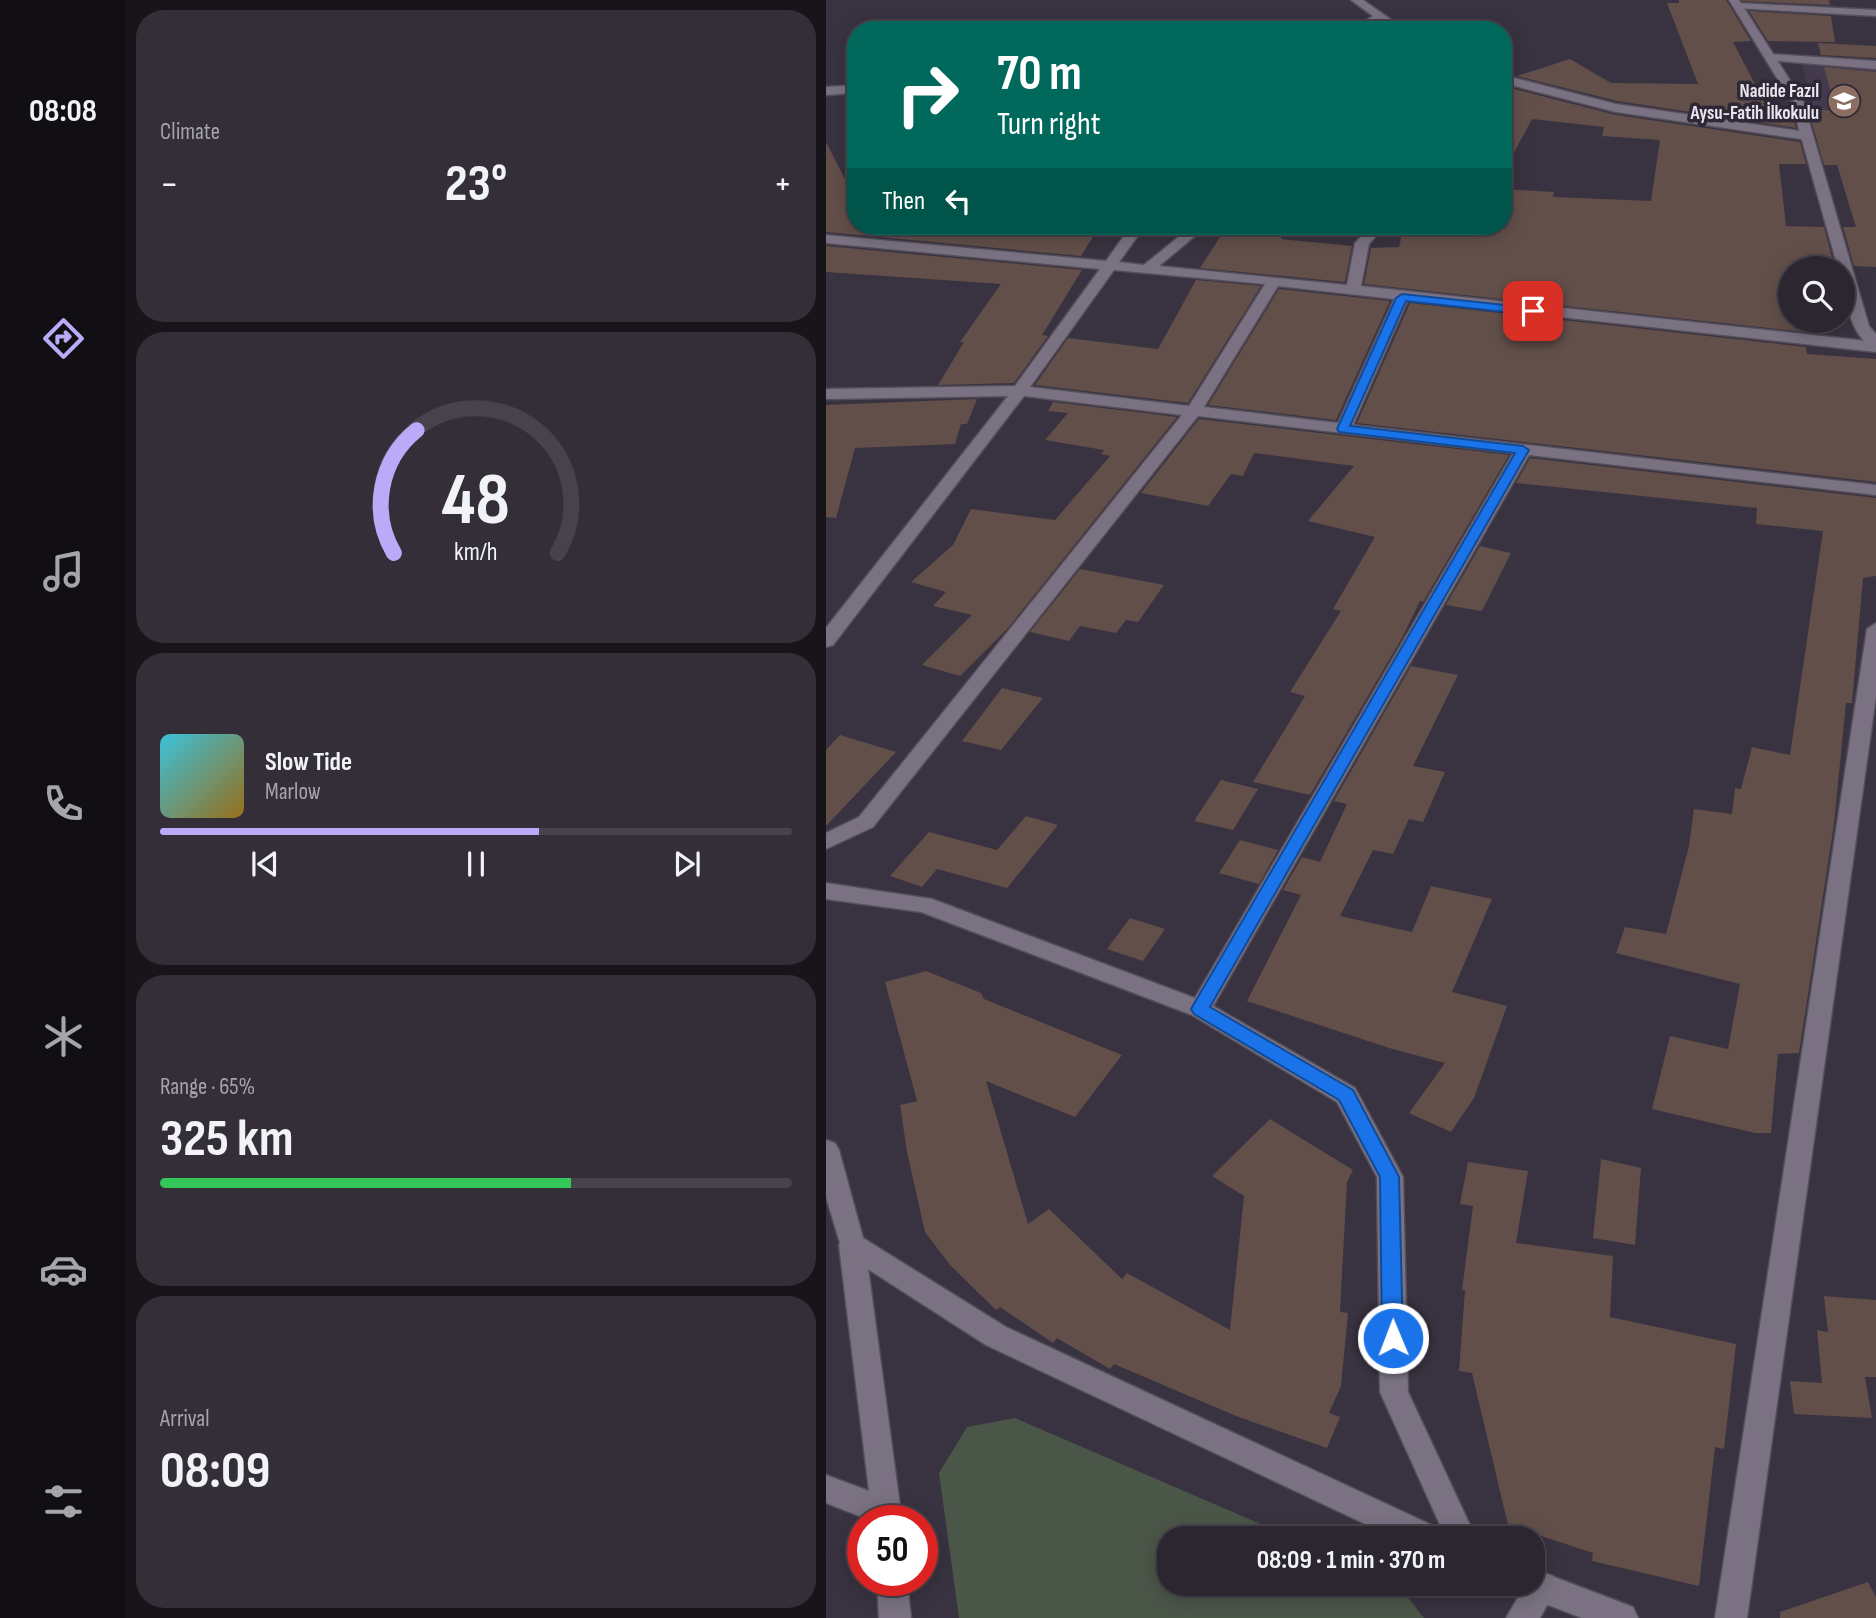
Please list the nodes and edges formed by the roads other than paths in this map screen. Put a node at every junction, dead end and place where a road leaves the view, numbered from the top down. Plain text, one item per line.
1 (1356, 0) edge
2 (1736, 3) edge
3 (1876, 13) edge
4 (1381, 16) junction
5 (1372, 21) edge
6 (1388, 21) edge
7 (1770, 58) junction
8 (1876, 65) edge
9 (1512, 82) edge
10 (1516, 84) junction
11 (1512, 88) edge
12 (847, 90) edge
13 (826, 91) edge
14 (1807, 136) junction
15 (1132, 235) edge
16 (1189, 235) edge
17 (1370, 235) edge
18 (826, 239) edge
19 (1111, 266) junction
20 (1147, 269) junction
21 (1274, 281) junction
22 (1353, 292) junction
23 (1402, 298) junction
24 (1876, 345) edge
25 (1020, 391) junction
26 (826, 394) edge
27 (1193, 412) junction
28 (1343, 429) junction
29 (1523, 450) junction
30 (1876, 489) edge
31 (1876, 629) edge
32 (826, 640) edge
33 (826, 842) edge
34 (826, 891) edge
35 (1200, 1009) junction
36 (826, 1150) edge
37 (852, 1245) junction
38 (826, 1489) edge
39 (862, 1505) edge
40 (886, 1505) edge
41 (1401, 1526) edge
42 (1455, 1526) edge
43 (1545, 1588) edge
44 (893, 1596) edge
45 (1532, 1596) edge
46 (895, 1618) edge
47 (1522, 1618) edge
48 (1622, 1618) edge
49 (1731, 1618) edge

1 - 4 street
2 - 3 street
2 - 7 street
4 - 5 street
4 - 6 street
7 - 8 street
7 - 14 street
9 - 10 street
10 - 11 street
10 - 14 street
12 - 13 street
14 - 24 street
15 - 19 street
16 - 20 street
17 - 22 street
18 - 19 street
19 - 20 street
19 - 25 street
20 - 21 street
21 - 22 street
21 - 27 street
22 - 23 street
23 - 24 street
23 - 28 street
25 - 26 street
25 - 27 street
25 - 32 street
27 - 28 street
27 - 33 street
28 - 29 street
29 - 30 street
29 - 35 street
31 - 49 street
34 - 35 street
35 - 42 street
36 - 37 street
37 - 40 street
37 - 41 street
38 - 39 street
43 - 48 street
44 - 46 street
45 - 47 street

